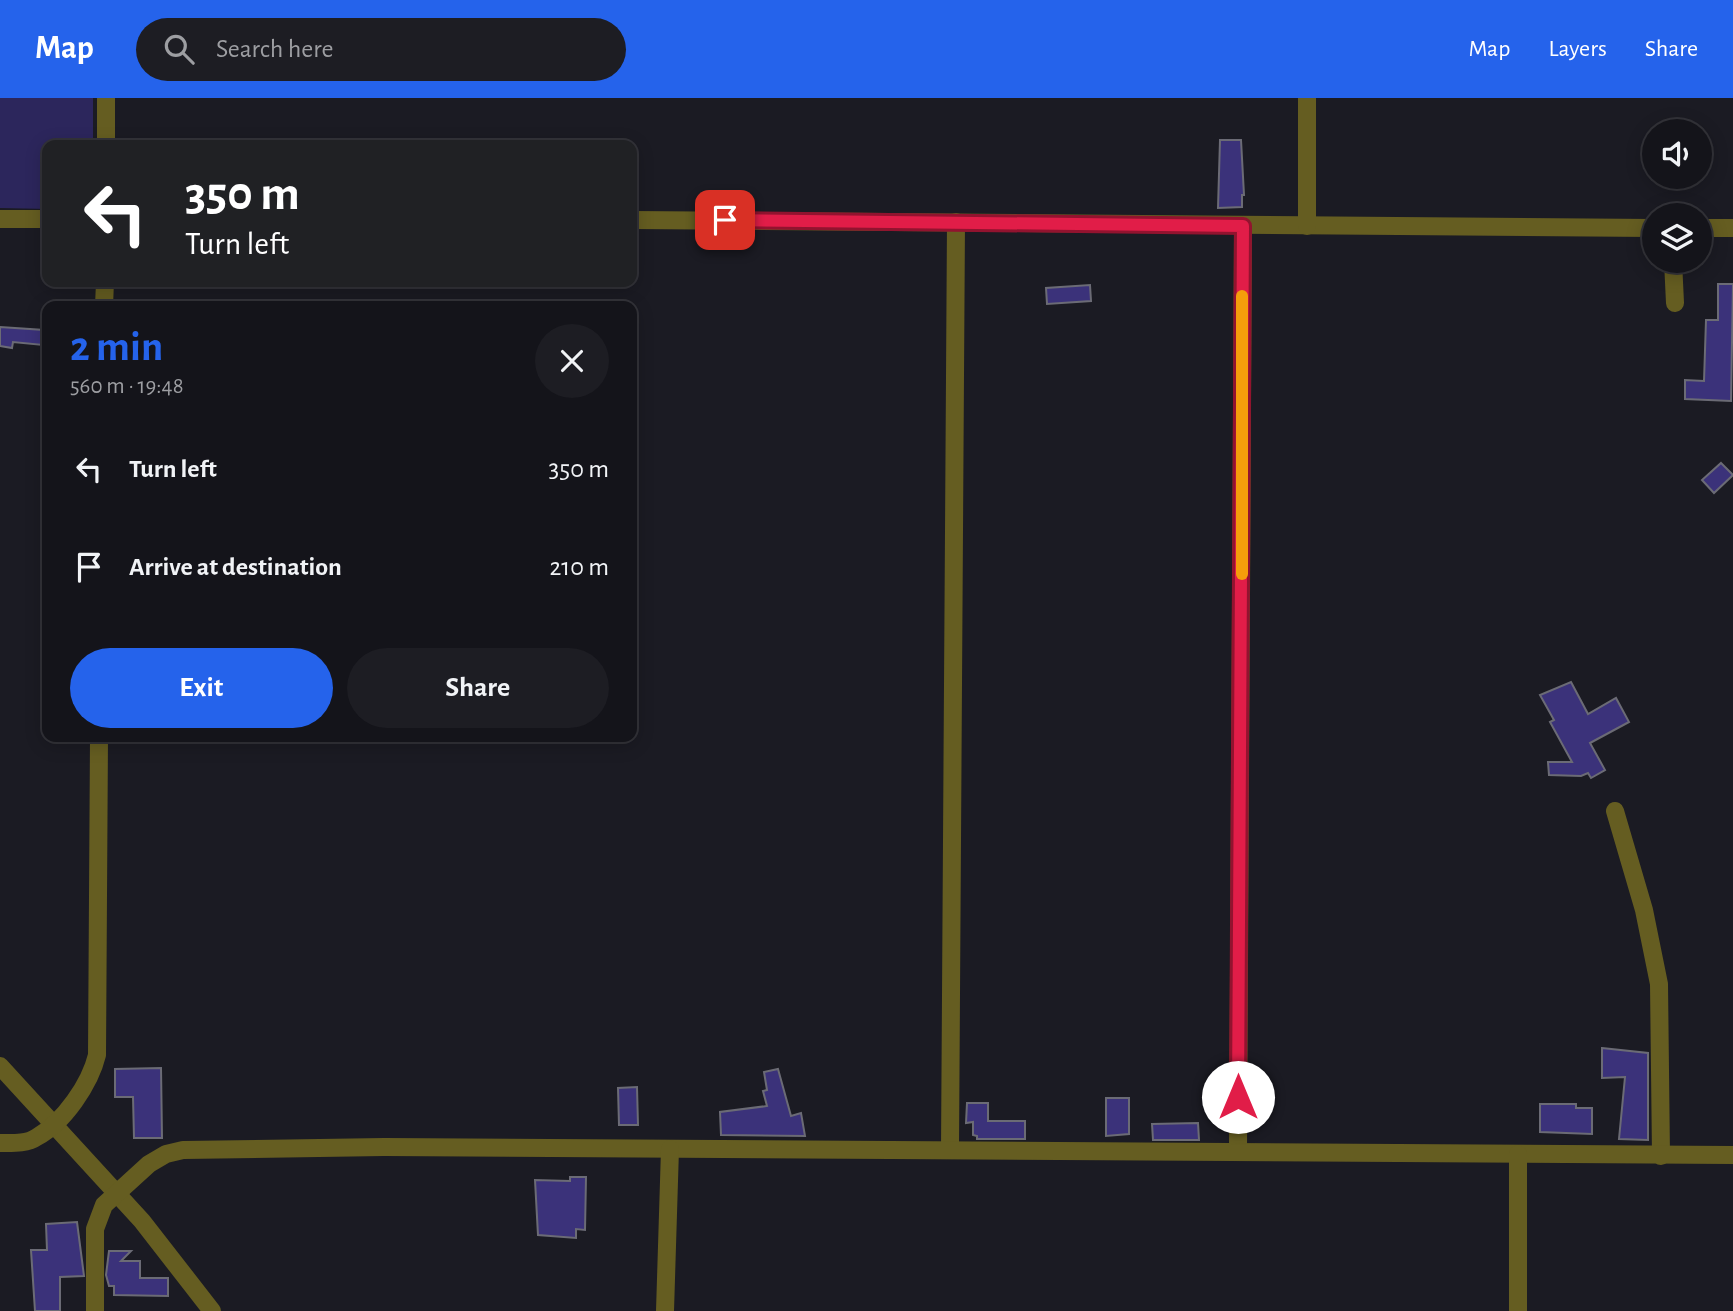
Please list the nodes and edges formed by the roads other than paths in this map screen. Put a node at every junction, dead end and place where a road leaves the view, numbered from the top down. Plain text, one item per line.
1 (106, 98) edge
2 (1307, 98) edge
3 (106, 140) edge
4 (0, 219) edge
5 (42, 219) edge
6 (637, 220) edge
7 (956, 222) junction
8 (1243, 226) junction
9 (1307, 226) junction
10 (1642, 228) edge
11 (1712, 228) edge
12 (1733, 228) edge
13 (1674, 273) edge
14 (1675, 303) dead end
15 (99, 742) edge
16 (1615, 811) dead end
17 (0, 1066) edge
18 (54, 1122) junction
19 (0, 1143) edge
20 (670, 1149) junction
21 (950, 1149) junction
22 (1238, 1152) junction
23 (1518, 1154) junction
24 (1733, 1155) edge
25 (1661, 1156) junction
26 (117, 1192) junction
27 (95, 1311) edge
28 (212, 1311) edge
29 (665, 1311) edge
30 (1518, 1311) edge

1 - 3 street
2 - 9 street
4 - 5 street
6 - 7 street
7 - 8 street
7 - 21 street
8 - 9 street
8 - 22 street
9 - 10 street
11 - 12 street
13 - 14 street
15 - 18 street
16 - 25 street
17 - 18 street
18 - 19 street
18 - 26 street
20 - 21 street
20 - 26 street
20 - 29 street
21 - 22 street
22 - 23 street
23 - 25 street
23 - 30 street
24 - 25 street
26 - 27 street
26 - 28 street

